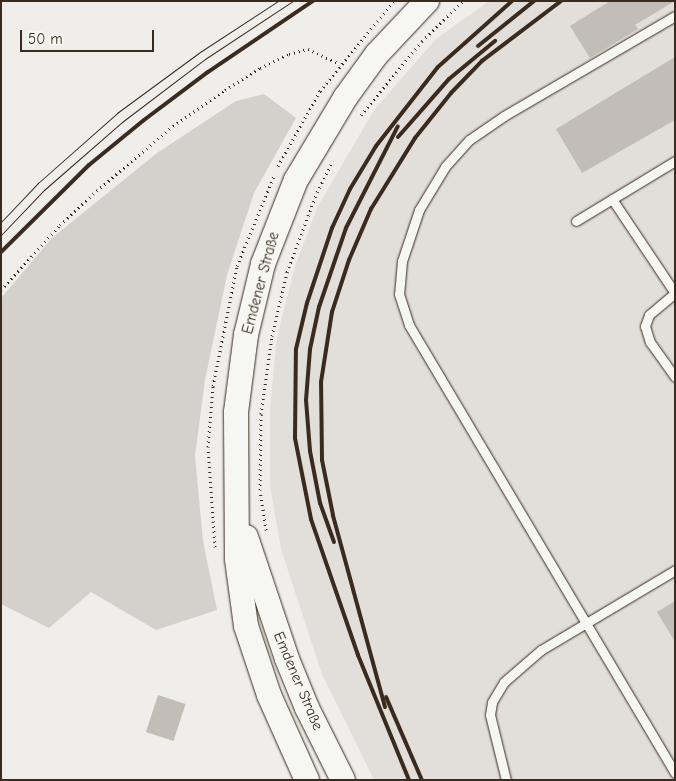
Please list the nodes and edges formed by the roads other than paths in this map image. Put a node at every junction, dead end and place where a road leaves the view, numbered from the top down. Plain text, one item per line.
1 (427, 1) edge
2 (675, 16) edge
3 (675, 161) edge
4 (612, 199) junction
5 (576, 221) dead end
6 (675, 293) edge
7 (675, 377) edge
8 (234, 492) junction
9 (675, 570) edge
10 (586, 624) junction
11 (675, 773) edge
12 (307, 780) edge
13 (343, 780) edge
14 (506, 780) edge

1 - 8 street, Emdener Straße
2 - 10 lane
3 - 4 lane
4 - 5 lane
4 - 6 lane
6 - 7 lane
8 - 12 street, Emdener Straße
8 - 13 street, Emdener Straße
9 - 10 lane
10 - 11 lane
10 - 14 lane

